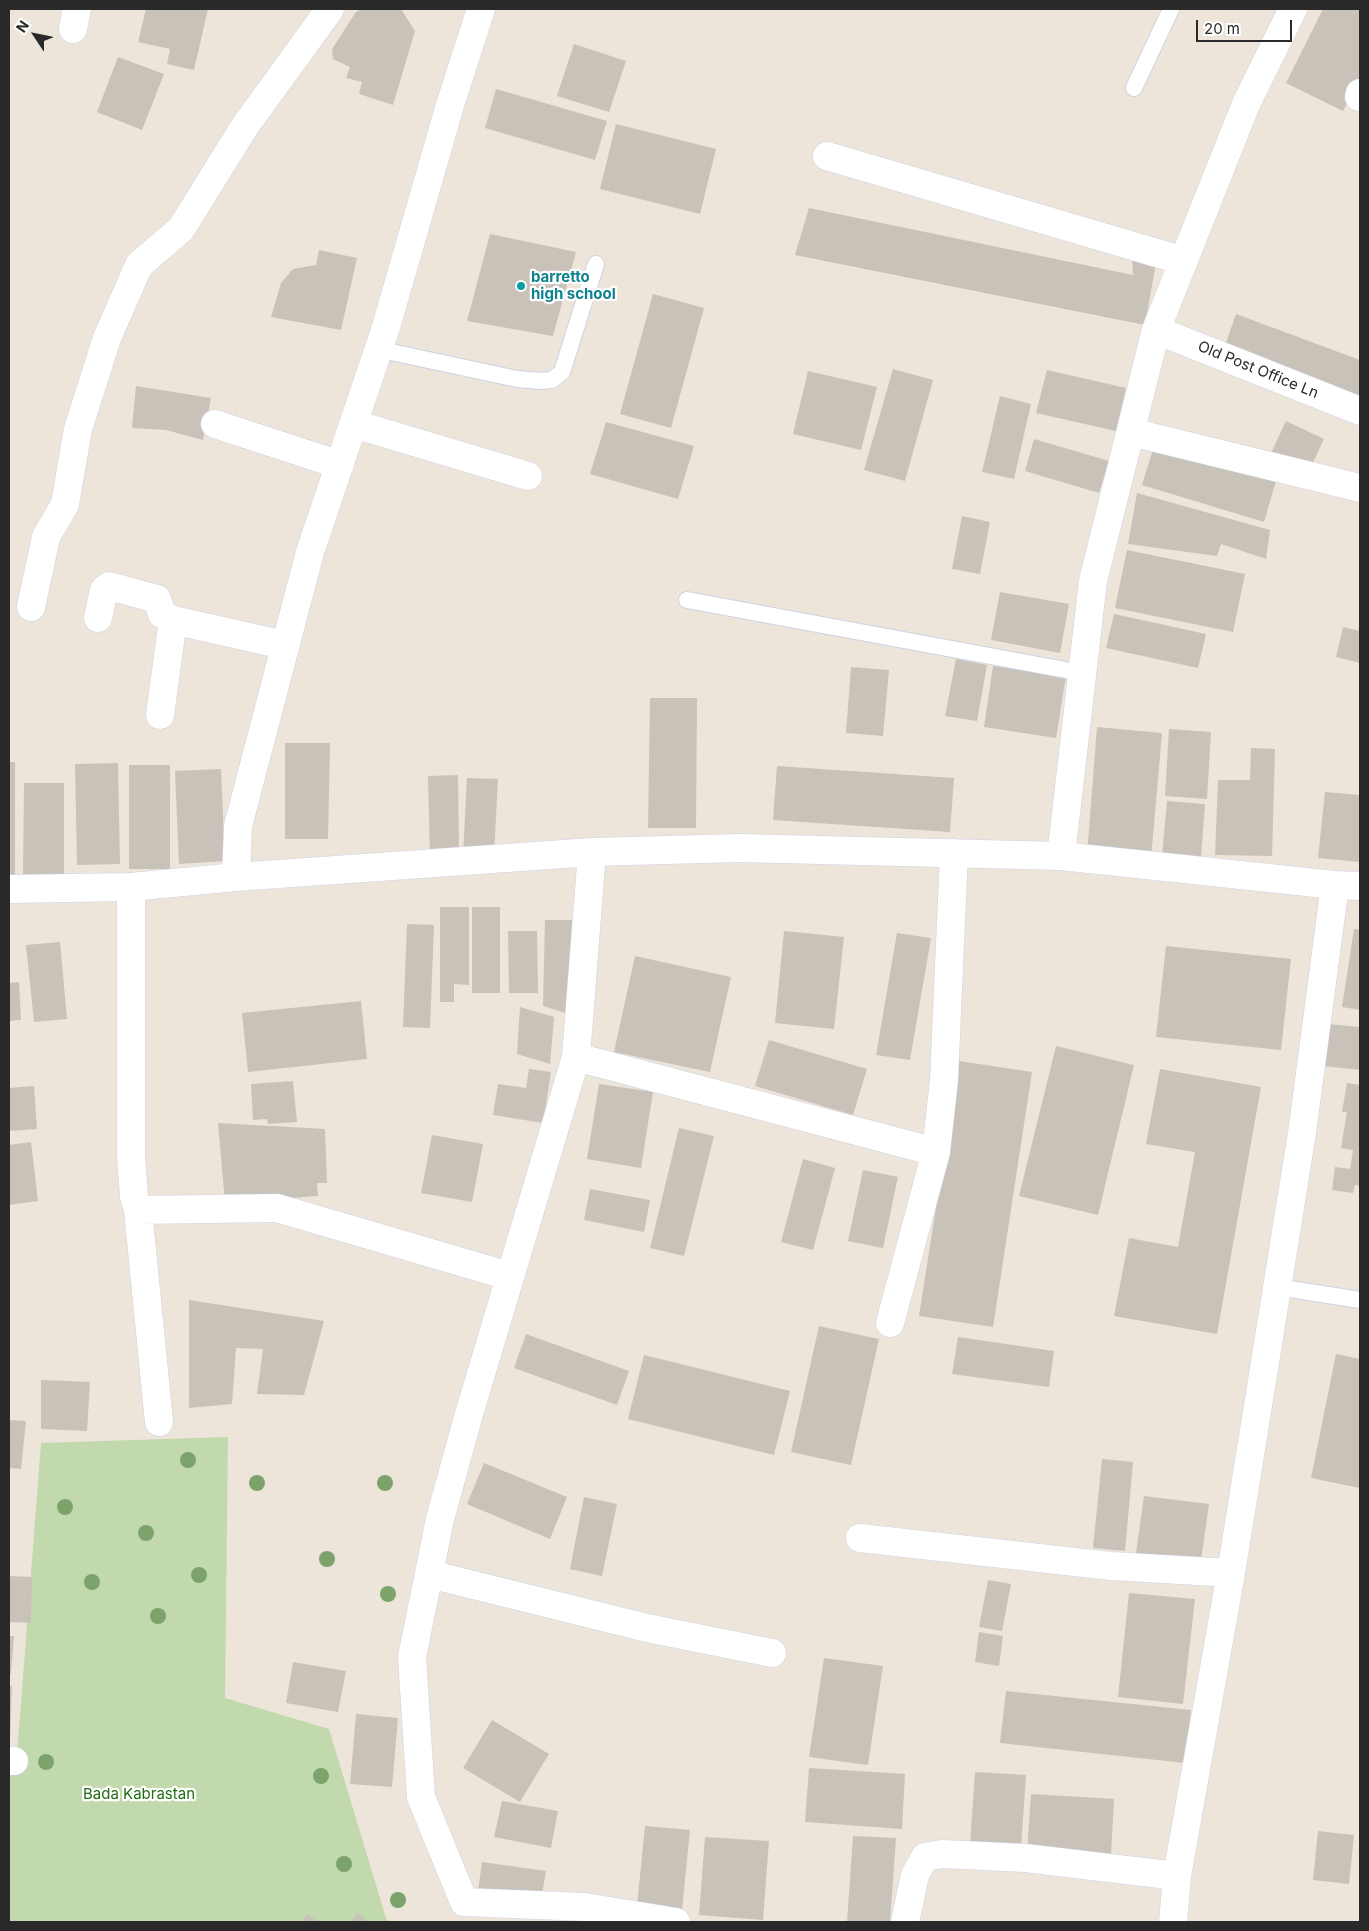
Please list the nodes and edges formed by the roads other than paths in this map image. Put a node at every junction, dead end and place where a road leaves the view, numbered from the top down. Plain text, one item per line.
1 (330, 9) edge
2 (1170, 9) edge
3 (1293, 9) edge
4 (474, 12) edge
5 (1134, 88) dead end
6 (827, 156) dead end
7 (1184, 261) junction
8 (596, 264) dead end
9 (1156, 330) junction
10 (377, 349) junction
11 (1360, 410) edge
12 (215, 424) dead end
13 (354, 424) junction
14 (1131, 432) junction
15 (340, 466) junction
16 (528, 476) dead end
17 (1360, 488) edge
18 (687, 600) dead end
19 (31, 606) dead end
20 (98, 618) dead end
21 (173, 620) junction
22 (284, 645) junction
23 (1082, 673) junction
24 (160, 715) dead end
25 (592, 852) junction
26 (954, 852) junction
27 (1061, 856) junction
28 (236, 877) junction
29 (1347, 886) edge
30 (131, 887) junction
31 (9, 889) edge
32 (576, 1057) junction
33 (936, 1152) junction
34 (138, 1210) junction
35 (509, 1276) junction
36 (1277, 1287) junction
37 (1360, 1300) edge
38 (890, 1322) dead end
39 (159, 1422) dead end
40 (860, 1538) dead end
41 (1231, 1573) junction
42 (429, 1574) junction
43 (772, 1654) dead end
44 (1177, 1876) junction
45 (468, 1912) edge
46 (676, 1922) edge
47 (905, 1922) edge
48 (1173, 1922) edge

1 - 19 street
2 - 5 lane
3 - 7 street
4 - 10 street
6 - 7 street
7 - 9 street
8 - 10 lane
9 - 11 street, Old Post Office Ln
9 - 14 street
10 - 13 street
12 - 15 street
13 - 15 street
13 - 16 street
14 - 17 street
14 - 23 street
15 - 22 street
18 - 23 lane
20 - 21 street
21 - 22 street
21 - 24 street
22 - 28 street
23 - 27 street
25 - 26 street
25 - 28 street
25 - 32 street
26 - 27 street
26 - 33 street
27 - 29 street
28 - 30 street
29 - 36 street
30 - 31 street
30 - 34 street
32 - 33 street
32 - 35 street
33 - 38 street
34 - 35 street
34 - 39 street
35 - 42 street
36 - 37 lane
36 - 41 street
40 - 41 street
41 - 44 street
42 - 43 street
42 - 45 street
44 - 47 street
44 - 48 street
45 - 46 street

